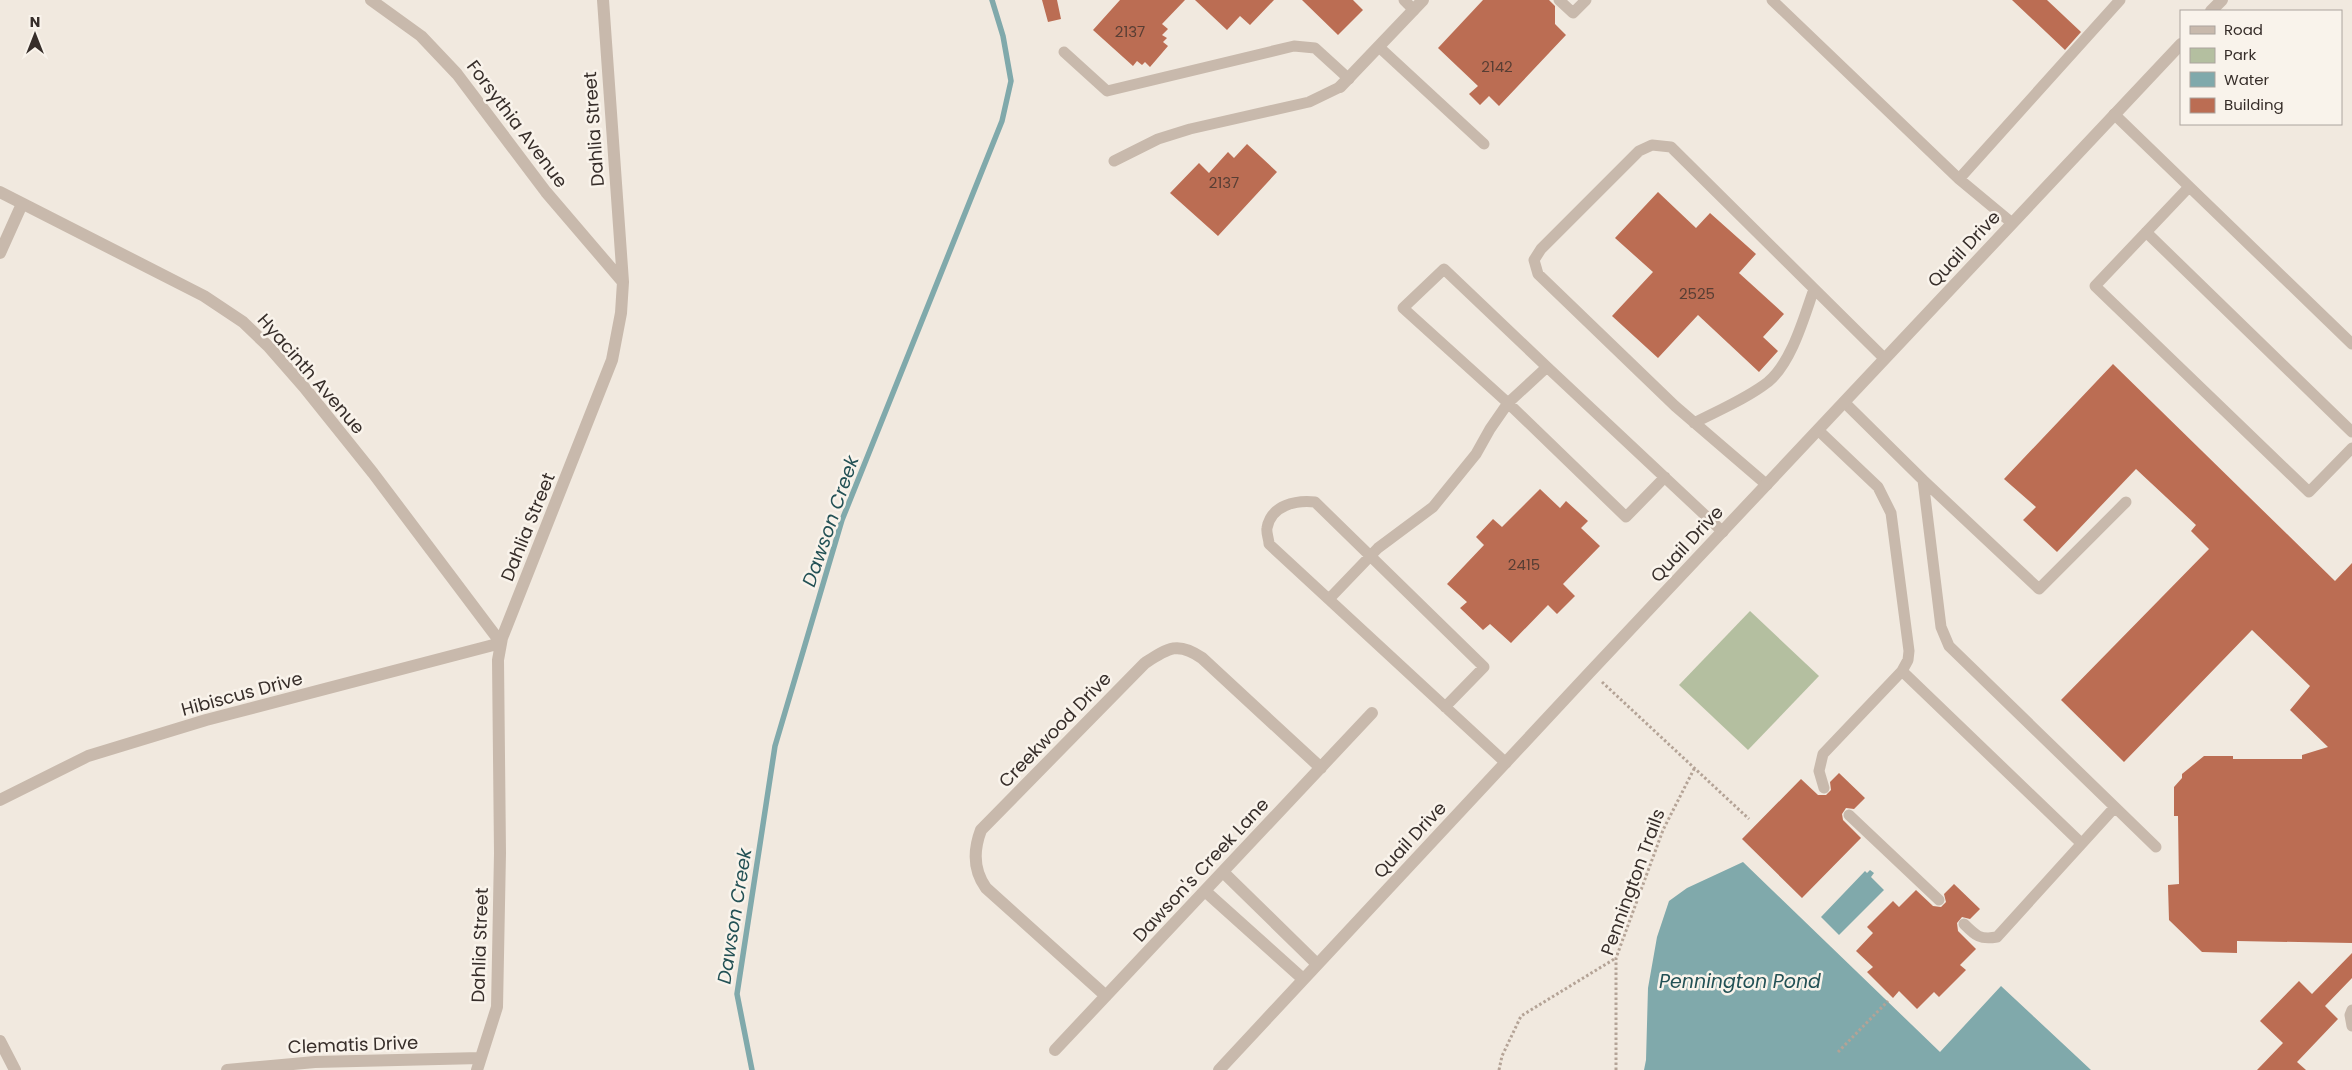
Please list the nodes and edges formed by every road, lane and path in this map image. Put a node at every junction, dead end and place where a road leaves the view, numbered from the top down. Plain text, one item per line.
1 (371, 0) edge
2 (603, 0) edge
3 (1404, 0) edge
4 (1559, 0) edge
5 (1586, 0) edge
6 (1772, 0) edge
7 (2120, 0) edge
8 (2222, 0) edge
9 (1419, 5) edge
10 (2212, 10) edge
11 (2180, 45) edge
12 (1379, 47) junction
13 (1064, 52) dead end
14 (1345, 83) junction
15 (2114, 114) junction
16 (1484, 144) dead end
17 (1114, 161) dead end
18 (1959, 179) junction
19 (2188, 187) junction
20 (0, 192) edge
21 (22, 204) junction
22 (2012, 223) junction
23 (2146, 232) junction
24 (0, 252) edge
25 (623, 282) junction
26 (1814, 289) junction
27 (2352, 344) edge
28 (1884, 358) junction
29 (1547, 368) junction
30 (1844, 402) junction
31 (1508, 404) junction
32 (1694, 423) junction
33 (1818, 430) junction
34 (2352, 432) edge
35 (2352, 448) edge
36 (1665, 477) junction
37 (1923, 480) junction
38 (1766, 484) junction
39 (2126, 502) dead end
40 (1723, 532) junction
41 (1370, 556) junction
42 (1329, 599) junction
43 (501, 644) junction
44 (1590, 671) junction
45 (1902, 671) junction
46 (1445, 707) junction
47 (1372, 713) dead end
48 (1506, 763) junction
49 (1695, 767) junction
50 (1321, 768) junction
51 (1824, 788) dead end
52 (0, 800) edge
53 (2115, 807) junction
54 (1849, 815) dead end
55 (1749, 819) dead end
56 (2081, 843) junction
57 (2156, 847) dead end
58 (1223, 872) junction
59 (1205, 891) junction
60 (1939, 900) dead end
61 (1964, 924) dead end
62 (1616, 958) junction
63 (1317, 964) junction
64 (1302, 980) junction
65 (1106, 996) junction
66 (1888, 1001) dead end
67 (2352, 1010) edge
68 (2352, 1026) edge
69 (0, 1041) edge
70 (1055, 1050) dead end
71 (1838, 1052) dead end
72 (479, 1064) edge
73 (15, 1070) edge
74 (227, 1070) edge
75 (1219, 1070) edge
76 (1499, 1070) edge
77 (1616, 1070) edge

1 - 25 street, Forsythia Avenue
2 - 25 street, Dahlia Street
3 - 9 lane
4 - 5 lane
6 - 18 lane
7 - 18 lane
8 - 10 street
9 - 12 street
11 - 15 street, Quail Drive
12 - 14 street
12 - 16 lane
13 - 14 lane
14 - 17 lane
15 - 19 lane
15 - 22 street, Quail Drive
18 - 22 lane
19 - 23 lane
19 - 27 lane
20 - 21 street, Hyacinth Avenue
21 - 24 street
21 - 43 street, Hyacinth Avenue
22 - 28 street, Quail Drive
23 - 34 lane
23 - 35 lane
25 - 43 street, Dahlia Street
26 - 28 lane
26 - 32 lane
26 - 32 lane
28 - 30 street, Quail Drive
29 - 31 lane
29 - 31 lane
29 - 36 lane
30 - 33 street, Quail Drive
30 - 37 lane
31 - 36 lane
31 - 41 lane
32 - 38 lane
33 - 38 street, Quail Drive
33 - 45 lane
36 - 40 lane
37 - 39 lane
37 - 53 lane
38 - 40 street, Quail Drive
40 - 44 street, Quail Drive
41 - 42 lane
41 - 42 lane
41 - 46 lane
42 - 46 lane
43 - 52 street, Hibiscus Drive
43 - 72 street, Dahlia Street
44 - 48 street, Quail Drive
44 - 49 path
45 - 51 lane
45 - 56 lane
46 - 48 lane
47 - 50 street, Dawson's Creek Lane
48 - 63 street, Quail Drive
49 - 55 path
49 - 62 path, Pennington Trails
50 - 58 street, Dawson's Creek Lane
50 - 65 street, Creekwood Drive
53 - 56 lane
53 - 57 lane
54 - 60 lane
56 - 61 lane
58 - 59 street, Dawson's Creek Lane
58 - 63 street
59 - 64 street
59 - 65 street, Dawson's Creek Lane
62 - 76 path
62 - 77 path, Pennington Trails
63 - 64 street, Quail Drive
64 - 75 street, Quail Drive
65 - 70 street, Dawson's Creek Lane
66 - 71 path
67 - 68 lane
69 - 73 street
72 - 74 street, Clematis Drive

